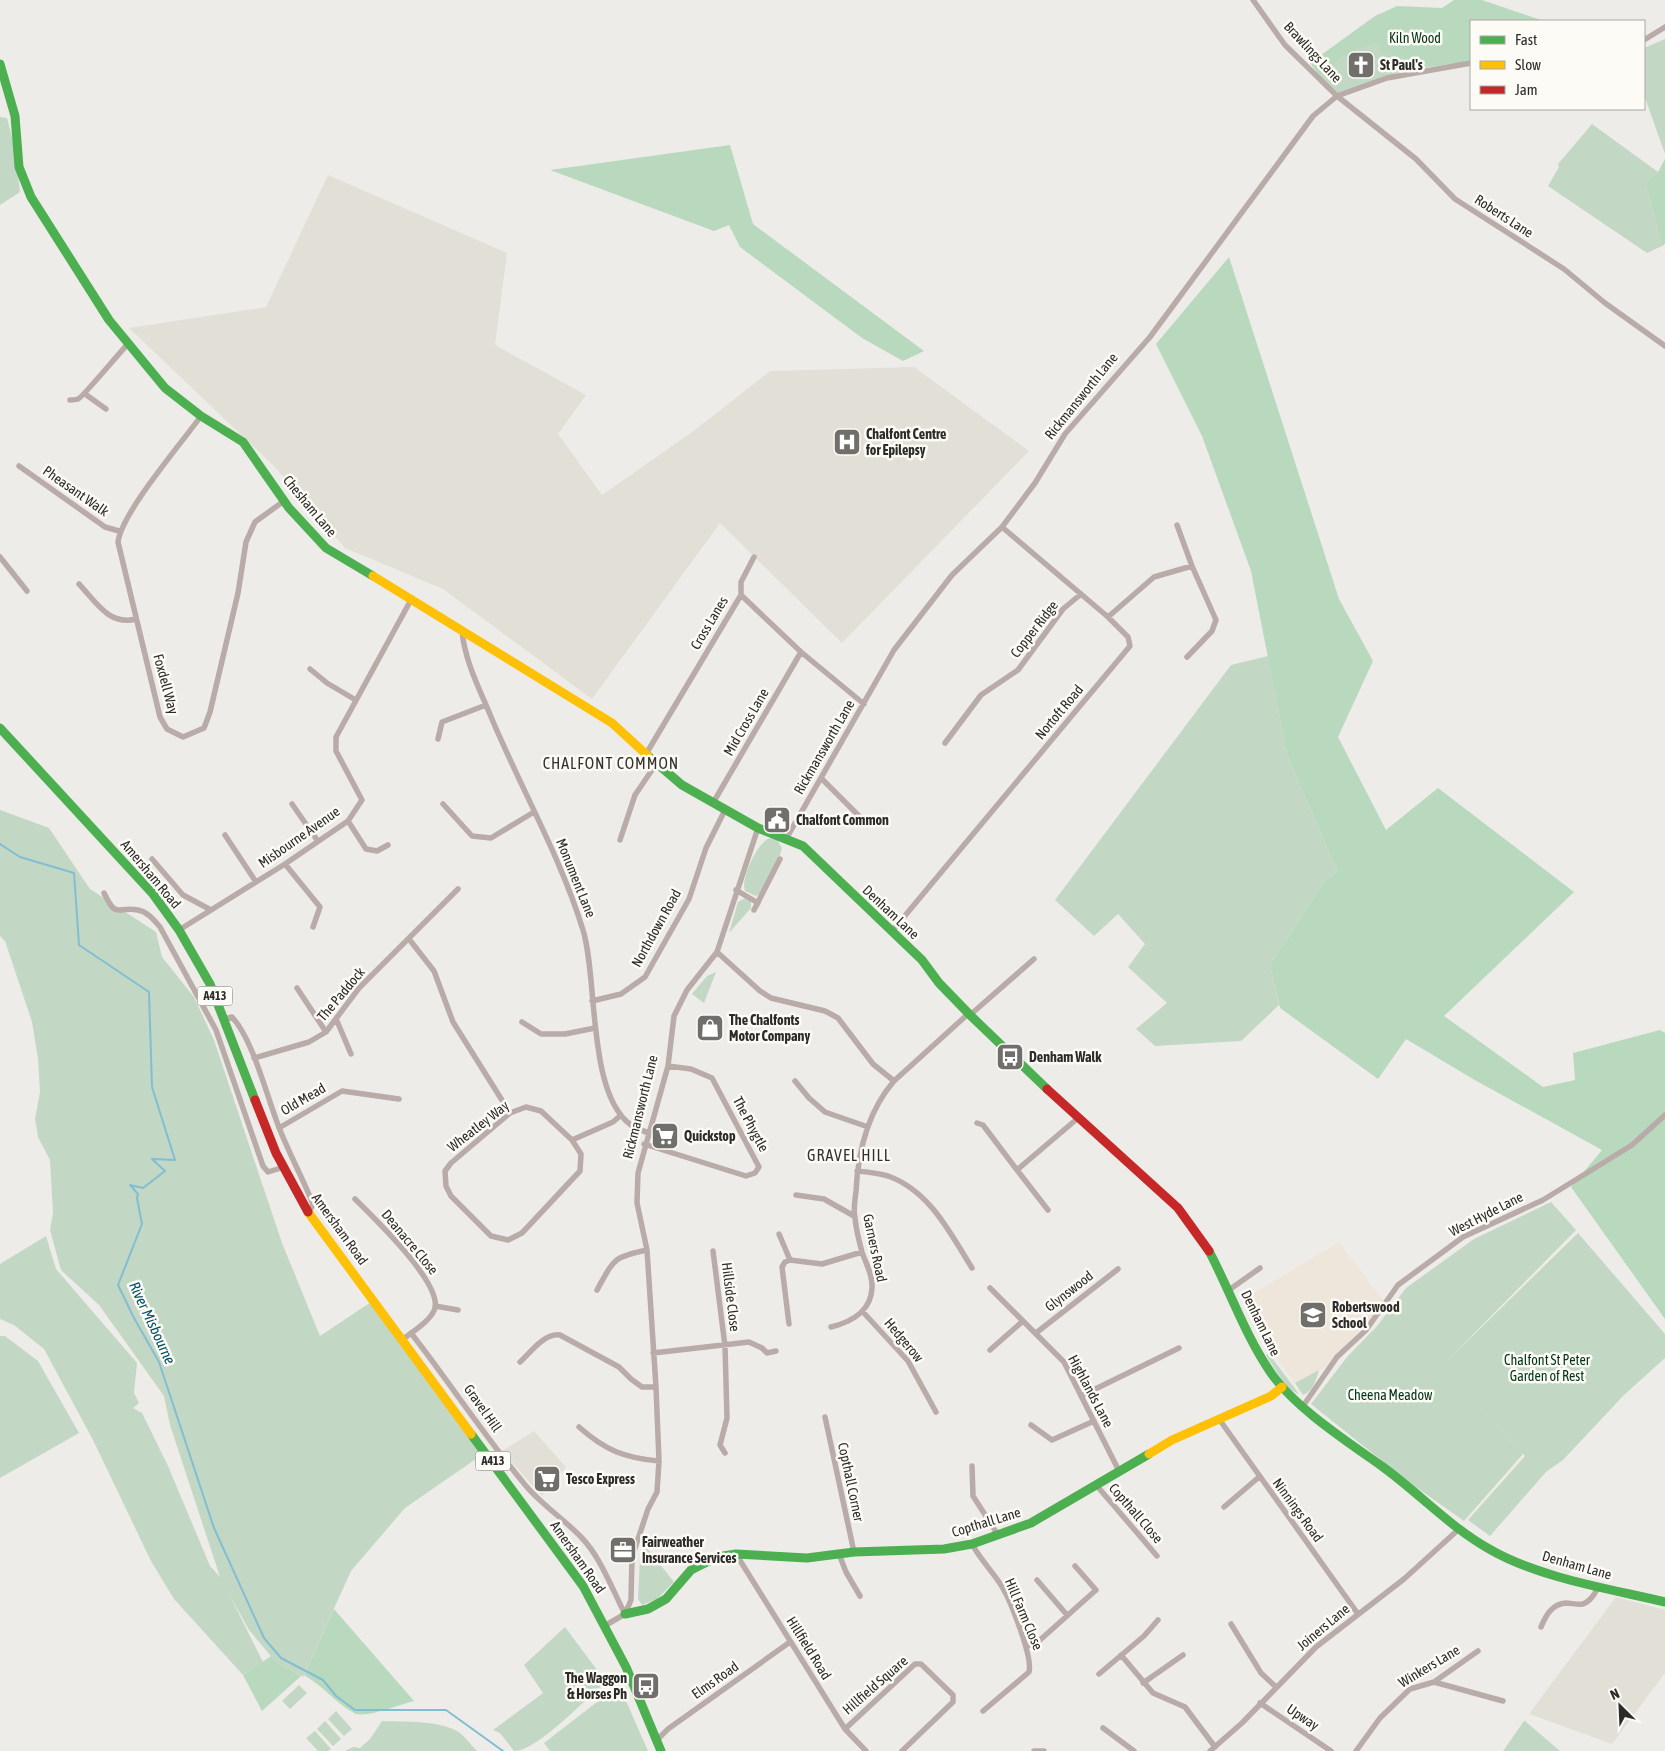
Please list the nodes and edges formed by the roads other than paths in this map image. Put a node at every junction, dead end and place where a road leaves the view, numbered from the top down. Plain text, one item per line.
1 (1253, 0) edge
2 (1665, 27) edge
3 (1645, 39) edge
4 (1470, 63) edge
5 (0, 64) edge
6 (1337, 96) junction
7 (127, 344) junction
8 (1665, 346) edge
9 (85, 394) junction
10 (70, 400) dead end
11 (106, 409) dead end
12 (201, 416) junction
13 (19, 466) dead end
14 (284, 501) junction
15 (1177, 525) dead end
16 (1002, 527) junction
17 (120, 531) junction
18 (0, 557) edge
19 (754, 557) dead end
20 (1192, 566) junction
21 (79, 584) dead end
22 (27, 591) dead end
23 (740, 594) junction
24 (1080, 594) junction
25 (412, 598) junction
26 (1108, 617) junction
27 (136, 619) junction
28 (462, 630) junction
29 (801, 652) junction
30 (1187, 657) dead end
31 (310, 669) dead end
32 (354, 699) junction
33 (864, 704) junction
34 (486, 705) junction
35 (0, 728) edge
36 (438, 738) dead end
37 (945, 743) dead end
38 (646, 754) junction
39 (656, 764) junction
40 (822, 779) junction
41 (292, 804) dead end
42 (443, 804) dead end
43 (713, 804) junction
44 (725, 810) junction
45 (534, 812) junction
46 (863, 820) dead end
47 (348, 821) junction
48 (758, 828) junction
49 (225, 835) dead end
50 (317, 840) junction
51 (620, 840) dead end
52 (786, 840) junction
53 (388, 845) dead end
54 (152, 859) dead end
55 (780, 859) dead end
56 (285, 864) junction
57 (256, 882) junction
58 (458, 889) dead end
59 (736, 890) junction
60 (104, 893) dead end
61 (758, 903) junction
62 (211, 910) junction
63 (754, 910) dead end
64 (313, 927) dead end
65 (179, 930) junction
66 (893, 930) junction
67 (409, 939) junction
68 (717, 952) junction
69 (1034, 959) dead end
70 (297, 988) dead end
71 (592, 1000) junction
72 (969, 1014) junction
73 (225, 1018) junction
74 (337, 1021) junction
75 (522, 1022) dead end
76 (595, 1028) junction
77 (326, 1032) junction
78 (351, 1054) dead end
79 (254, 1058) junction
80 (668, 1066) junction
81 (795, 1081) dead end
82 (894, 1081) junction
83 (399, 1099) dead end
84 (510, 1113) junction
85 (621, 1115) junction
86 (1665, 1115) edge
87 (1078, 1118) junction
88 (977, 1123) dead end
89 (868, 1127) junction
90 (279, 1128) junction
91 (648, 1133) junction
92 (572, 1140) junction
93 (644, 1144) junction
94 (284, 1168) junction
95 (857, 1170) junction
96 (1017, 1170) junction
97 (796, 1196) dead end
98 (355, 1199) dead end
99 (1048, 1210) dead end
100 (309, 1214) junction
101 (854, 1216) junction
102 (779, 1234) dead end
103 (647, 1250) junction
104 (713, 1250) dead end
105 (862, 1252) junction
106 (790, 1260) junction
107 (972, 1268) dead end
108 (1260, 1268) dead end
109 (1118, 1269) dead end
110 (990, 1288) dead end
111 (597, 1290) dead end
112 (1229, 1290) junction
113 (435, 1306) junction
114 (458, 1310) dead end
115 (863, 1312) junction
116 (1023, 1321) junction
117 (789, 1324) dead end
118 (832, 1327) dead end
119 (412, 1333) junction
120 (1036, 1333) junction
121 (402, 1340) junction
122 (725, 1346) junction
123 (1179, 1348) dead end
124 (990, 1350) dead end
125 (776, 1351) dead end
126 (653, 1353) junction
127 (520, 1362) dead end
128 (656, 1387) junction
129 (1282, 1388) junction
130 (1081, 1396) junction
131 (1303, 1406) junction
132 (936, 1412) dead end
133 (825, 1417) dead end
134 (1219, 1419) junction
135 (1094, 1420) junction
136 (1031, 1426) dead end
137 (579, 1427) dead end
138 (725, 1453) dead end
139 (658, 1461) junction
140 (972, 1466) dead end
141 (1119, 1471) junction
142 (1259, 1477) junction
143 (1097, 1486) junction
144 (640, 1505) dead end
145 (1224, 1507) dead end
146 (648, 1509) junction
147 (1459, 1529) junction
148 (998, 1535) junction
149 (972, 1544) junction
150 (854, 1552) junction
151 (736, 1554) junction
152 (839, 1554) junction
153 (1158, 1556) dead end
154 (1075, 1566) dead end
155 (1037, 1580) dead end
156 (1599, 1586) junction
157 (860, 1596) dead end
158 (1665, 1602) edge
159 (625, 1614) junction
160 (1358, 1614) junction
161 (1067, 1615) junction
162 (1158, 1620) dead end
163 (1231, 1624) dead end
164 (606, 1626) junction
165 (1541, 1626) dead end
166 (790, 1642) junction
167 (1026, 1647) junction
168 (1478, 1651) dead end
169 (1183, 1655) dead end
170 (1121, 1656) junction
171 (1099, 1674) dead end
172 (1434, 1682) junction
173 (1143, 1683) junction
174 (1276, 1687) junction
175 (1503, 1701) dead end
176 (1260, 1703) junction
177 (984, 1710) dead end
178 (1103, 1728) dead end
179 (845, 1729) junction
180 (657, 1740) junction
181 (1213, 1749) edge
182 (661, 1751) edge
183 (866, 1751) edge
184 (902, 1751) edge
185 (1034, 1751) edge
186 (1044, 1751) edge
187 (1134, 1751) edge
188 (1331, 1751) edge
189 (1356, 1751) edge

1 - 6 street, Brawlings Lane
2 - 3 street
4 - 6 street, Rickmansworth Lane
5 - 7 main road, Chesham Lane
6 - 8 street, Roberts Lane
6 - 16 street, Rickmansworth Lane
7 - 9 street
7 - 12 main road, Chesham Lane
9 - 10 street
9 - 11 street
12 - 14 main road, Chesham Lane
12 - 17 street
13 - 17 street, Pheasant Walk
14 - 25 main road, Chesham Lane
14 - 27 street, Foxdell Way
15 - 20 street
16 - 24 street, Nortoft Road
16 - 33 street, Rickmansworth Lane
17 - 27 street, Foxdell Way
18 - 22 street
19 - 23 street
20 - 26 street
20 - 30 street
21 - 27 street
23 - 29 street, Cross Lanes
23 - 38 street, Cross Lanes
24 - 26 street, Nortoft Road
24 - 37 street, Copper Ridge
25 - 28 main road, Chesham Lane
25 - 32 street, Misbourne Avenue
26 - 66 street, Nortoft Road
28 - 34 street, Monument Lane
28 - 38 main road, Chesham Lane
29 - 33 street, Cross Lanes
29 - 43 street, Mid Cross Lane
31 - 32 street
32 - 47 street, Misbourne Avenue
33 - 40 street, Rickmansworth Lane
34 - 36 street
34 - 45 street, Monument Lane
35 - 65 main road, Amersham Road / A413
38 - 39 main road, Chesham Lane
39 - 43 main road, Chesham Lane
39 - 51 street
40 - 46 street
40 - 52 street, Rickmansworth Lane
41 - 50 street
42 - 45 street
43 - 44 main road, Chesham Lane
44 - 48 main road, Chesham Lane
44 - 71 street, Northdown Road
45 - 71 street, Monument Lane
47 - 50 street, Misbourne Avenue
47 - 53 street
48 - 52 main road
48 - 59 street, Rickmansworth Lane
49 - 57 street
50 - 56 street, Misbourne Avenue
52 - 66 main road, Denham Lane
54 - 62 street
55 - 61 street
56 - 57 street, Misbourne Avenue
56 - 64 street
57 - 62 street, Misbourne Avenue
58 - 67 street, The Paddock
59 - 61 street
59 - 68 street, Rickmansworth Lane
60 - 94 street
61 - 63 street
62 - 65 street, Misbourne Avenue
65 - 73 main road, Amersham Road / A413
66 - 72 main road, Denham Lane
67 - 74 street, The Paddock
67 - 84 street
68 - 80 street, Rickmansworth Lane
68 - 82 street
69 - 72 street
70 - 77 street
71 - 76 street, Monument Lane
72 - 82 street, Garners Road
72 - 87 main road, Denham Lane
73 - 79 street
73 - 94 main road, Amersham Road / A413
74 - 77 street, The Paddock
74 - 78 street
75 - 76 street
76 - 85 street, Monument Lane
77 - 79 street, The Paddock
79 - 90 street
80 - 91 street, Rickmansworth Lane
80 - 93 street, The Phygtle
81 - 89 street
82 - 89 street, Garners Road
83 - 90 street, Old Mead
84 - 92 street, Wheatley Way
84 - 92 street, Wheatley Way
85 - 91 street, Monument Lane
85 - 92 street
86 - 131 street, West Hyde Lane
87 - 96 street
87 - 112 main road, Denham Lane
88 - 96 street
89 - 95 street, Garners Road
90 - 100 street
91 - 93 street, Rickmansworth Lane
93 - 103 street, Rickmansworth Lane
94 - 100 main road, Amersham Road / A413
95 - 101 street, Garners Road
95 - 107 street
96 - 99 street
97 - 101 street
98 - 113 street, Deanacre Close
100 - 121 main road, Amersham Road / A413
101 - 105 street, Garners Road
102 - 106 street
103 - 111 street
103 - 126 street, Rickmansworth Lane
104 - 122 street, Hillside Close
105 - 106 street
105 - 115 street, Garners Road
106 - 117 street
108 - 112 street
109 - 120 street, Glynswood
110 - 116 street, Highlands Lane
112 - 129 main road, Denham Lane
113 - 114 street
113 - 119 street
115 - 118 street
115 - 132 street, Hedgerow
116 - 120 street, Highlands Lane
116 - 124 street
119 - 121 street
119 - 159 street, Gravel Hill
120 - 130 street, Highlands Lane
121 - 164 main road, Amersham Road / A413
122 - 125 street, Hillside Close
122 - 126 street, Hillside Close
122 - 138 street, Hillside Close
123 - 130 street
126 - 128 street, Rickmansworth Lane
127 - 128 street
128 - 139 street, Rickmansworth Lane
129 - 131 main road, Denham Lane
129 - 134 main road, Copthall Lane
130 - 135 street, Highlands Lane
131 - 147 main road, Denham Lane
133 - 150 street, Copthall Corner
134 - 141 main road, Copthall Lane
134 - 142 street, Ninnings Road
135 - 136 street
135 - 141 street, Highlands Lane
137 - 139 street
139 - 146 street, Rickmansworth Lane
140 - 148 street
141 - 143 main road, Copthall Lane
142 - 145 street
142 - 160 street, Ninnings Road
143 - 148 main road, Copthall Lane
143 - 153 street, Copthall Close
144 - 146 street
146 - 159 street, Rickmansworth Lane
147 - 156 main road, Denham Lane
147 - 160 street, Joiners Lane
148 - 149 main road, Copthall Lane
149 - 150 main road, Copthall Lane
149 - 167 street, Hill Farm Close
150 - 152 main road, Copthall Lane
151 - 152 main road, Copthall Lane
151 - 159 main road, Copthall Lane
151 - 166 street, Hillfield Road
152 - 157 street
154 - 161 street
155 - 161 street
156 - 158 main road, Denham Lane
156 - 165 street
159 - 164 street
160 - 174 street, Joiners Lane
161 - 167 street
162 - 170 street
163 - 174 street
164 - 180 main road, Amersham Road / A413
166 - 179 street, Hillfield Road
166 - 180 street, Elms Road
167 - 177 street, Hill Farm Close
168 - 172 street, Winkers Lane
169 - 173 street
170 - 171 street
170 - 173 street
172 - 175 street
172 - 189 street, Winkers Lane
173 - 181 street
174 - 176 street, Joiners Lane
176 - 181 street, Joiners Lane
176 - 188 street, Upway
178 - 187 street
179 - 183 street, Hillfield Road
179 - 184 street, Hillfield Square
180 - 182 main road, Amersham Road / A413
185 - 186 street

